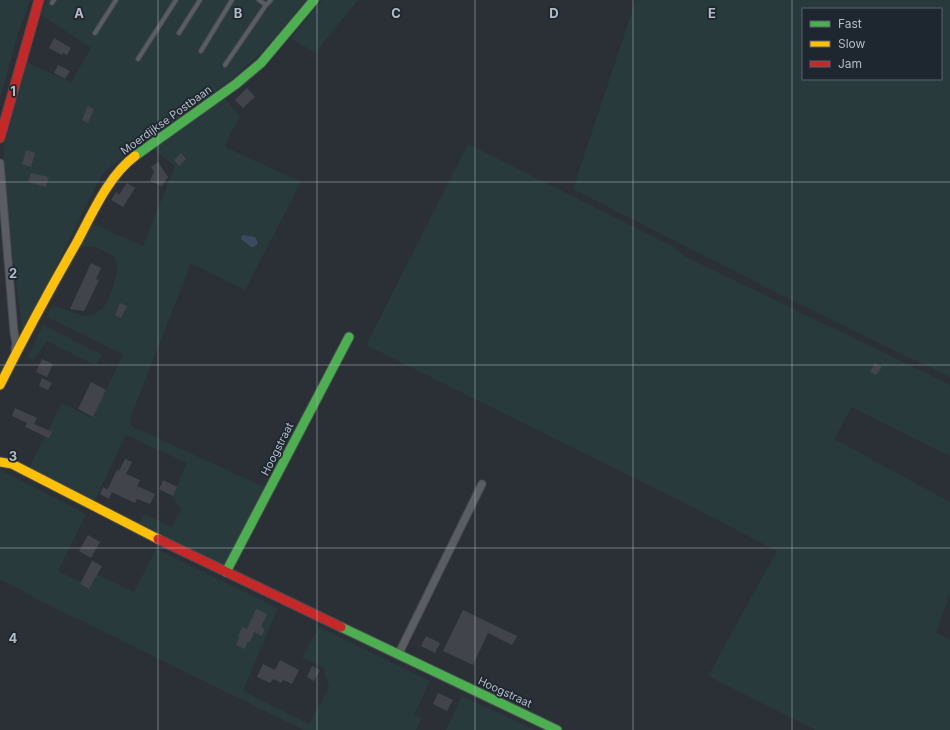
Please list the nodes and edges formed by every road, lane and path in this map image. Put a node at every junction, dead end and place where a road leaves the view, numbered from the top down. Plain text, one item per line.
1 (39, 0) edge
2 (116, 0) edge
3 (176, 0) edge
4 (200, 0) edge
5 (232, 0) edge
6 (258, 0) edge
7 (272, 0) edge
8 (314, 0) edge
9 (266, 5) junction
10 (95, 33) dead end
11 (179, 33) dead end
12 (201, 52) dead end
13 (138, 58) dead end
14 (225, 65) dead end
15 (0, 138) edge
16 (0, 164) edge
17 (349, 337) dead end
18 (14, 357) junction
19 (0, 385) edge
20 (0, 462) edge
21 (482, 484) dead end
22 (226, 572) junction
23 (398, 655) junction
24 (557, 730) edge

1 - 15 street
2 - 10 lane
3 - 13 lane
4 - 11 lane
5 - 12 lane
6 - 9 lane
7 - 9 lane
8 - 18 street, Moerdijkse Postbaan
9 - 14 lane
16 - 18 street
17 - 22 street, Hoogstraat
18 - 19 street, Moerdijkse Postbaan
20 - 22 street, Hoogstraat
21 - 23 street
22 - 23 street, Hoogstraat
23 - 24 street, Hoogstraat

